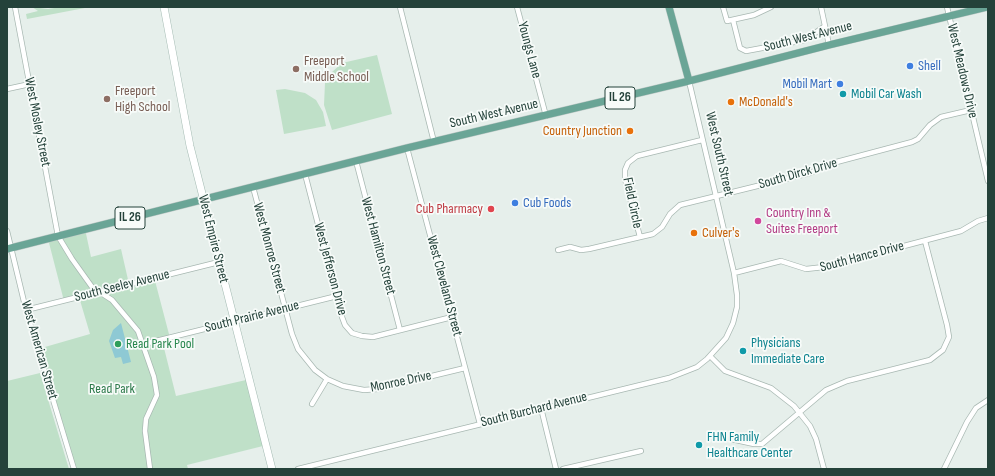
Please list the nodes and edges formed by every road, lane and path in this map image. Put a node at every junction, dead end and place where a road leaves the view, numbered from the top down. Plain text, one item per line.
1 (15, 7) edge
2 (164, 7) edge
3 (400, 7) edge
4 (517, 7) edge
5 (669, 7) edge
6 (724, 7) edge
7 (770, 7) edge
8 (821, 7) edge
9 (947, 7) edge
10 (987, 7) edge
11 (950, 16) junction
12 (733, 20) junction
13 (825, 26) junction
14 (829, 44) junction
15 (689, 81) junction
16 (30, 84) junction
17 (7, 89) edge
18 (971, 110) junction
19 (546, 116) junction
20 (702, 140) junction
21 (434, 142) junction
22 (407, 148) junction
23 (356, 161) junction
24 (304, 174) junction
25 (988, 181) edge
26 (253, 187) junction
27 (715, 197) junction
28 (203, 201) junction
29 (988, 218) edge
30 (7, 231) edge
31 (58, 236) junction
32 (640, 237) junction
33 (924, 241) junction
34 (9, 249) edge
35 (558, 250) dead end
36 (219, 262) junction
37 (734, 273) junction
38 (99, 291) junction
39 (337, 296) junction
40 (737, 307) joint
41 (285, 308) junction
42 (26, 310) junction
43 (452, 317) junction
44 (235, 323) junction
45 (400, 330) junction
46 (144, 344) junction
47 (710, 356) junction
48 (465, 368) junction
49 (327, 379) junction
50 (988, 400) edge
51 (312, 404) dead end
52 (541, 408) junction
53 (799, 412) junction
54 (480, 424) junction
55 (731, 439) dead end
56 (641, 451) dead end
57 (74, 469) edge
58 (150, 469) edge
59 (272, 469) edge
60 (298, 469) edge
61 (556, 469) edge
62 (563, 469) edge
63 (824, 469) edge
64 (944, 469) edge

1 - 16 street, West Mosley Street
2 - 28 main road, West Empire Street
3 - 21 street
4 - 19 street, Youngs Lane
5 - 15 main road, West South Street
6 - 12 street
7 - 12 street
8 - 13 street
9 - 11 street, West Meadows Drive
10 - 11 main road, South West Avenue / IL 26
11 - 14 main road, South West Avenue / IL 26
11 - 18 street, West Meadows Drive
12 - 13 street
13 - 14 street
14 - 15 main road, South West Avenue / IL 26
15 - 19 main road, South West Avenue / IL 26
15 - 20 street, West South Street
16 - 17 street
16 - 31 street, West Mosley Street
18 - 25 street, West Meadows Drive
18 - 27 street, South Dirck Drive
19 - 21 main road, South West Avenue / IL 26
20 - 27 street, West South Street
20 - 32 street, Field Circle
21 - 22 main road, South West Avenue / IL 26
22 - 23 main road, South West Avenue / IL 26
22 - 43 street, West Cleveland Street
23 - 24 main road, South West Avenue / IL 26
23 - 45 street, West Hamilton Street
24 - 26 main road, South West Avenue / IL 26
24 - 39 street, West Jefferson Drive
26 - 28 main road, South West Avenue / IL 26
26 - 41 street, West Monroe Street
27 - 32 street, South Dirck Drive
27 - 37 street, West South Street
28 - 31 main road, South West Avenue / IL 26
28 - 36 main road, West Empire Street
29 - 33 street, South Hance Drive
30 - 34 street, West American Street
31 - 34 main road, South West Avenue / IL 26
31 - 38 street
32 - 35 street, South Dirck Drive
33 - 37 street, South Hance Drive
33 - 53 street
34 - 42 street, West American Street
36 - 38 street, South Seeley Avenue
36 - 44 main road, West Empire Street
37 - 40 street, West South Street
38 - 42 street, South Seeley Avenue
38 - 46 street
39 - 41 street, South Prairie Avenue
39 - 45 street, West Jefferson Drive
40 - 47 street, South Burchard Avenue
41 - 44 street, South Prairie Avenue
41 - 49 street, Monroe Drive
42 - 57 street, West American Street
43 - 45 street, West Jefferson Drive
43 - 48 street, West Cleveland Street
44 - 46 street, South Prairie Avenue
44 - 59 main road, West Empire Street
46 - 58 street
47 - 52 street, South Burchard Avenue
47 - 53 street
48 - 49 street, Monroe Drive
48 - 54 street, West Cleveland Street
49 - 51 street
50 - 64 street
52 - 54 street, South Burchard Avenue
52 - 61 street
53 - 55 street
53 - 63 street
54 - 60 street, South Burchard Avenue
56 - 62 street

